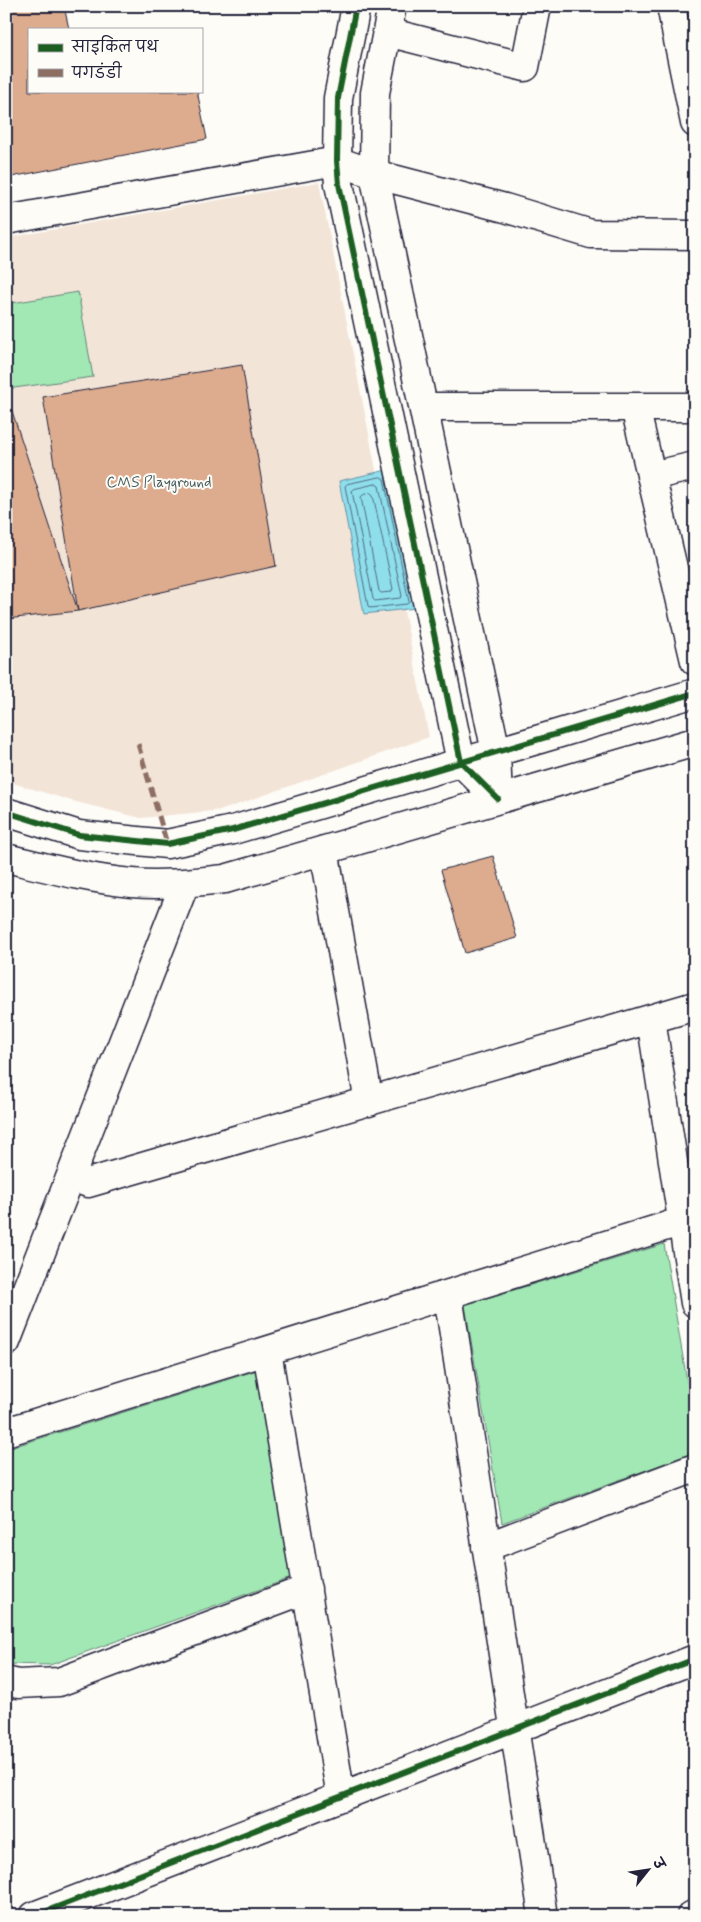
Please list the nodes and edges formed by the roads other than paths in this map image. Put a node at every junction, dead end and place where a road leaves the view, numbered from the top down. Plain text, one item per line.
1 (356, 6) edge
2 (537, 6) edge
3 (671, 6) edge
4 (389, 19) edge
5 (692, 114) edge
6 (337, 161) junction
7 (374, 174) junction
8 (6, 220) edge
9 (695, 235) edge
10 (423, 407) junction
11 (635, 407) junction
12 (695, 408) edge
13 (695, 466) edge
14 (652, 476) junction
15 (695, 661) edge
16 (695, 693) edge
17 (695, 742) edge
18 (496, 752) junction
19 (461, 762) junction
20 (498, 800) junction
21 (6, 812) edge
22 (324, 850) junction
23 (6, 858) edge
24 (185, 883) junction
25 (695, 1006) edge
26 (651, 1019) junction
27 (369, 1102) junction
28 (72, 1177) junction
29 (683, 1221) junction
30 (448, 1294) junction
31 (695, 1303) edge
32 (6, 1342) edge
33 (267, 1351) junction
34 (6, 1432) edge
35 (695, 1468) edge
36 (486, 1547) junction
37 (307, 1589) junction
38 (695, 1659) edge
39 (6, 1681) edge
40 (514, 1729) junction
41 (341, 1797) junction
42 (695, 1914) edge
43 (34, 1916) edge
44 (543, 1916) edge
45 (691, 1916) edge

1 - 6 street
2 - 4 street
3 - 5 street
4 - 7 street
6 - 7 street
6 - 8 street
6 - 19 street
7 - 9 street
7 - 10 street
10 - 11 street
10 - 18 street
11 - 12 street
11 - 14 street
13 - 14 street
14 - 15 street
16 - 18 street
17 - 20 street
18 - 19 street
18 - 20 street
19 - 20 street
19 - 21 street
20 - 22 street
22 - 24 street
22 - 27 street
23 - 24 street
24 - 28 street
25 - 26 street
26 - 27 street
26 - 29 street
27 - 28 street
28 - 32 street
29 - 30 street
29 - 31 street
30 - 33 street
30 - 36 street
33 - 34 street
33 - 37 street
35 - 36 street
36 - 40 street
37 - 39 street
37 - 41 street
38 - 40 street
40 - 41 street
40 - 44 street
41 - 43 street
42 - 45 street

